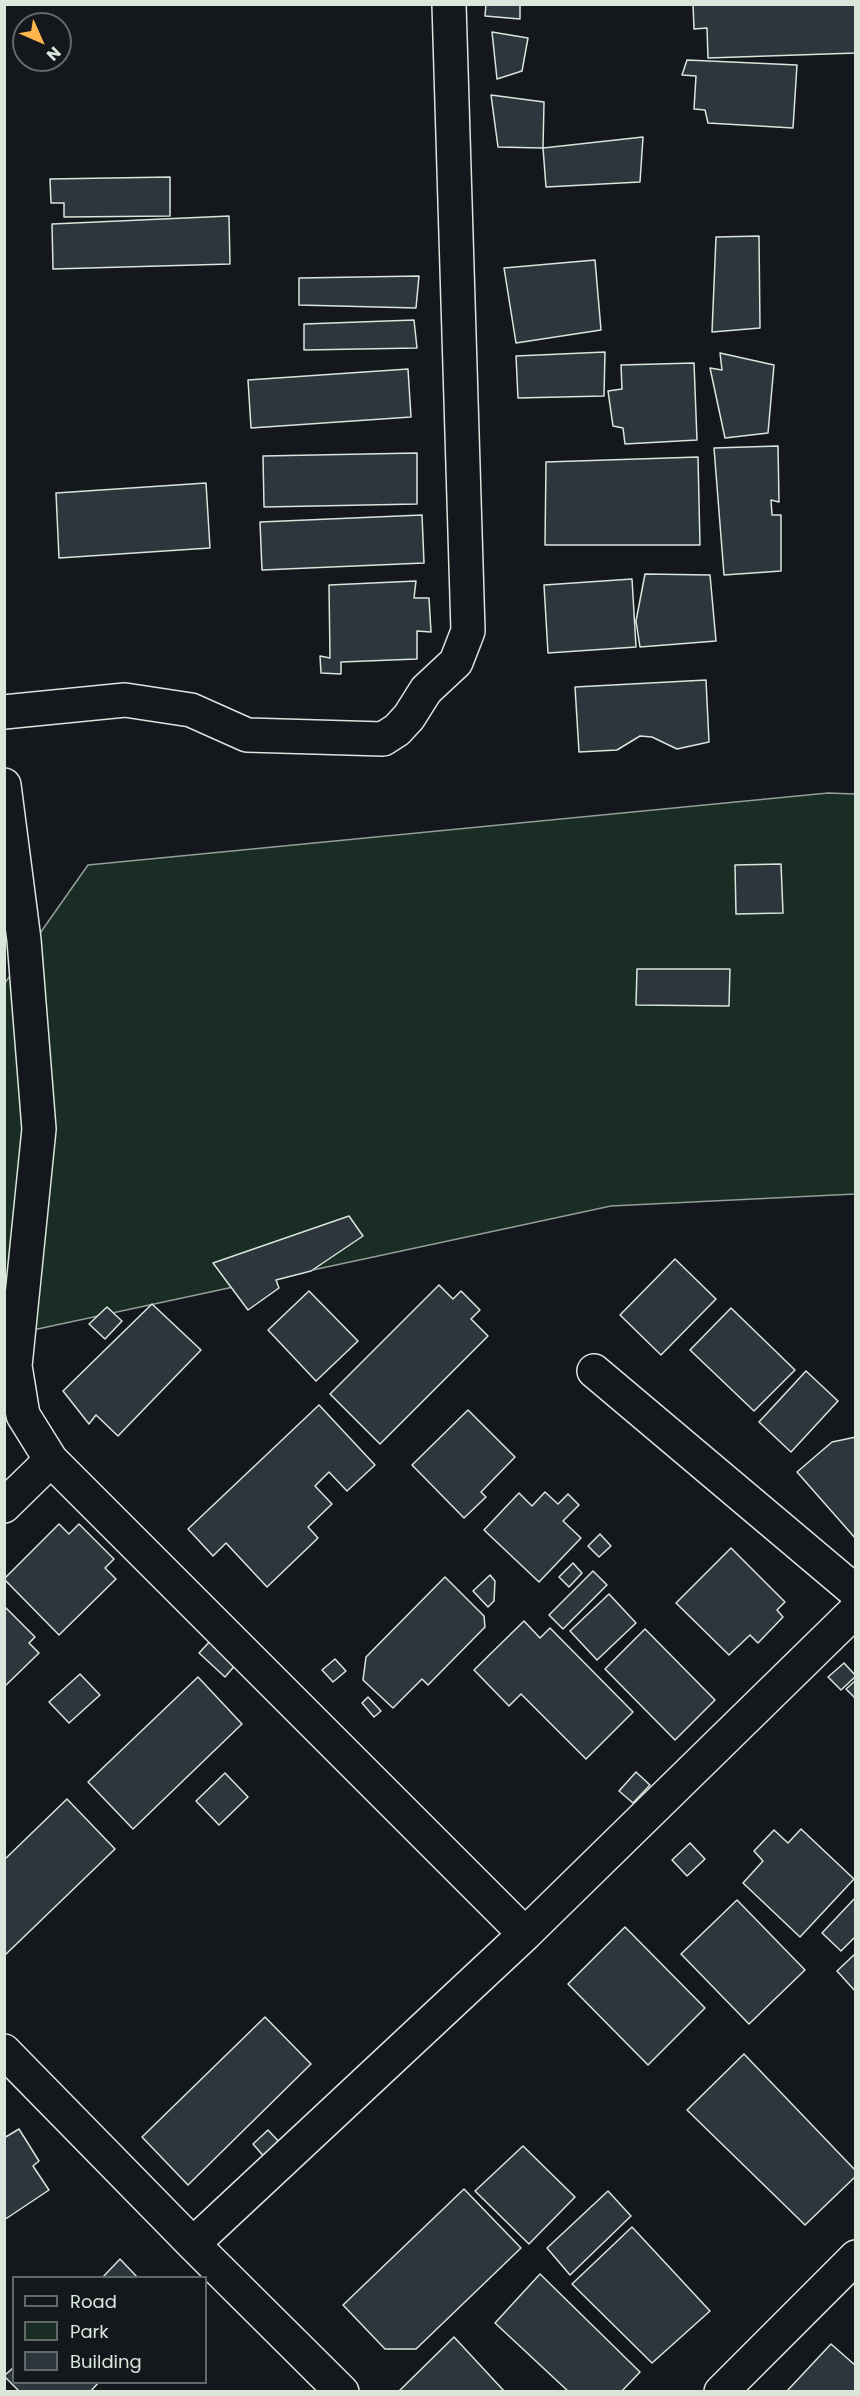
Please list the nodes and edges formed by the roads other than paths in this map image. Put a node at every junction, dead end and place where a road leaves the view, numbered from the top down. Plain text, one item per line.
1 (449, 4) edge
2 (4, 712) edge
3 (4, 785) edge
4 (14, 941) edge
5 (594, 1371) dead end
6 (51, 1460) junction
7 (4, 1506) edge
8 (855, 1592) edge
9 (855, 1610) edge
10 (525, 1934) junction
11 (4, 2051) edge
12 (193, 2244) junction
13 (855, 2257) edge
14 (342, 2391) edge
15 (721, 2391) edge

1 - 2 street
3 - 4 street
4 - 6 street
5 - 8 street
6 - 7 street
6 - 10 street
9 - 10 street
10 - 12 street
11 - 12 street
12 - 14 street
13 - 15 street

